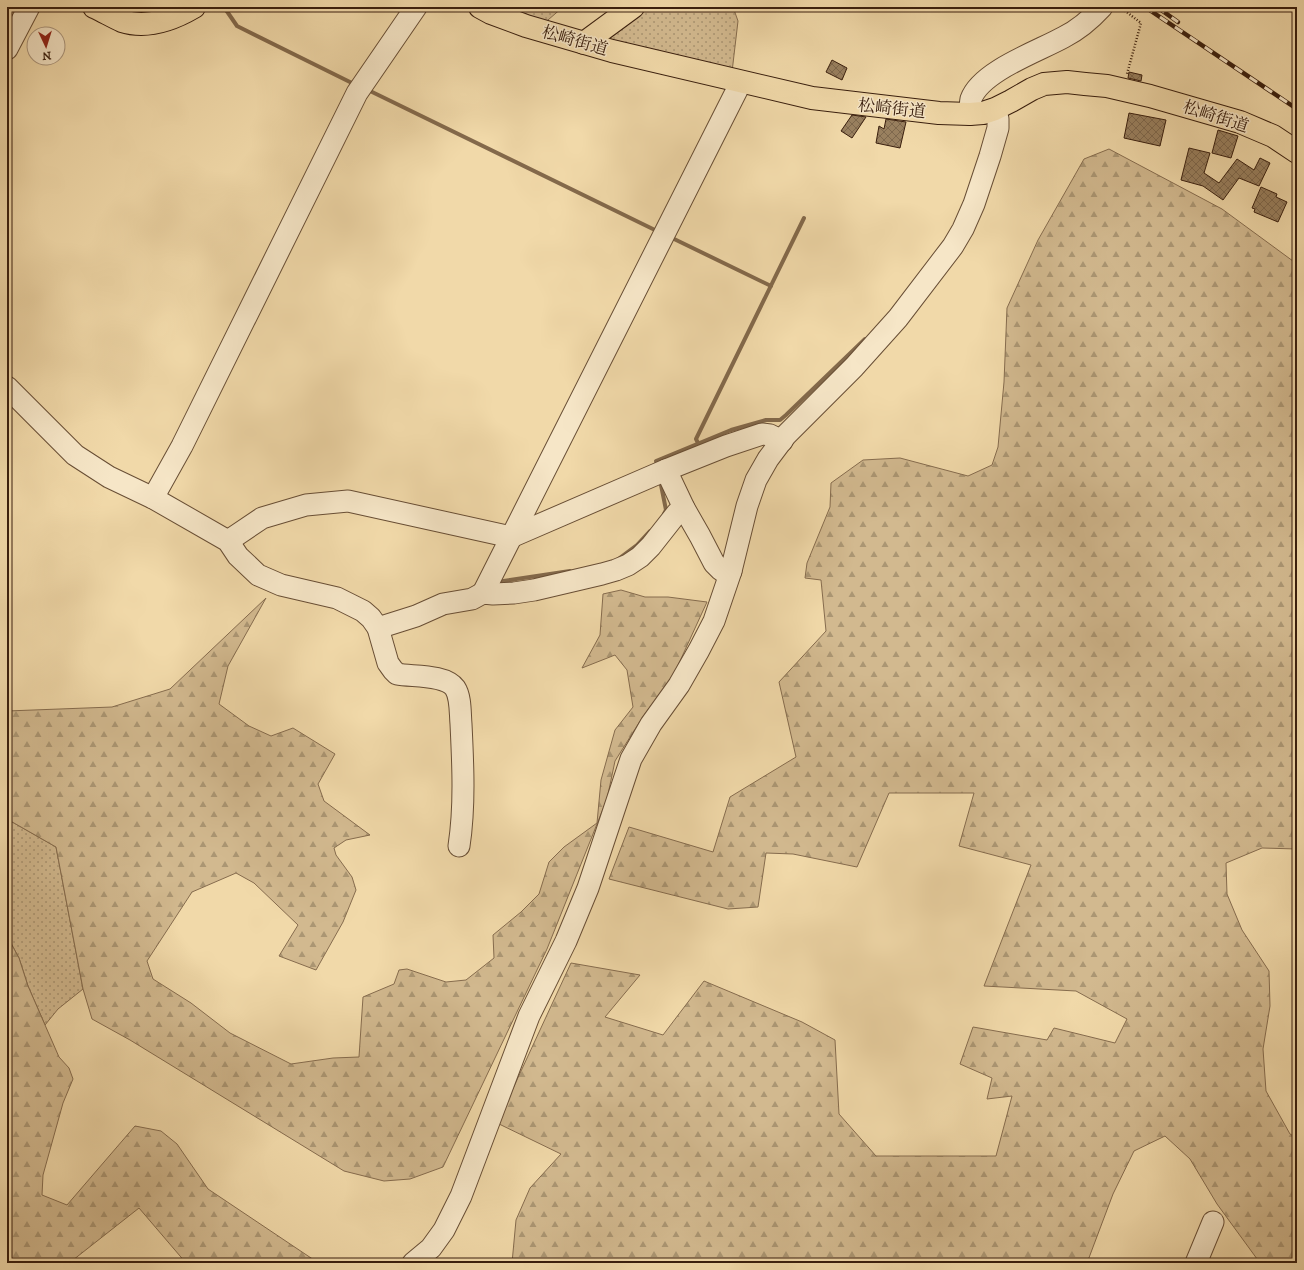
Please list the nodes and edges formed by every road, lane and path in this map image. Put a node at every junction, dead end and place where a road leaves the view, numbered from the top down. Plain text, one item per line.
1 (29, 7) edge
2 (94, 7) edge
3 (194, 7) edge
4 (416, 7) edge
5 (480, 7) edge
6 (632, 7) edge
7 (1102, 7) edge
8 (1120, 7) edge
9 (584, 43) junction
10 (7, 49) edge
11 (741, 82) junction
12 (1123, 90) junction
13 (995, 109) junction
14 (970, 114) junction
15 (1297, 152) edge
16 (7, 387) edge
17 (782, 441) junction
18 (666, 470) junction
19 (153, 498) junction
20 (684, 508) junction
21 (511, 537) junction
22 (228, 541) junction
23 (731, 571) junction
24 (483, 593) junction
25 (378, 628) junction
26 (459, 846) dead end
27 (1214, 1222) dead end
28 (413, 1263) edge
29 (1196, 1263) edge

1 - 10 street
2 - 3 main road
4 - 19 street
5 - 9 main road, 松崎街道
6 - 9 main road
7 - 14 street
8 - 12 path
9 - 11 main road, 松崎街道
11 - 14 main road, 松崎街道
11 - 21 street
12 - 13 main road, 松崎街道
12 - 15 main road, 松崎街道
13 - 14 main road, 松崎街道
13 - 17 street
16 - 19 street
17 - 18 street
17 - 23 street
18 - 20 street
18 - 21 street
19 - 22 street
20 - 23 street
20 - 24 street
21 - 22 street
21 - 24 street
22 - 25 street
23 - 28 street
24 - 25 street
25 - 26 street
27 - 29 street

